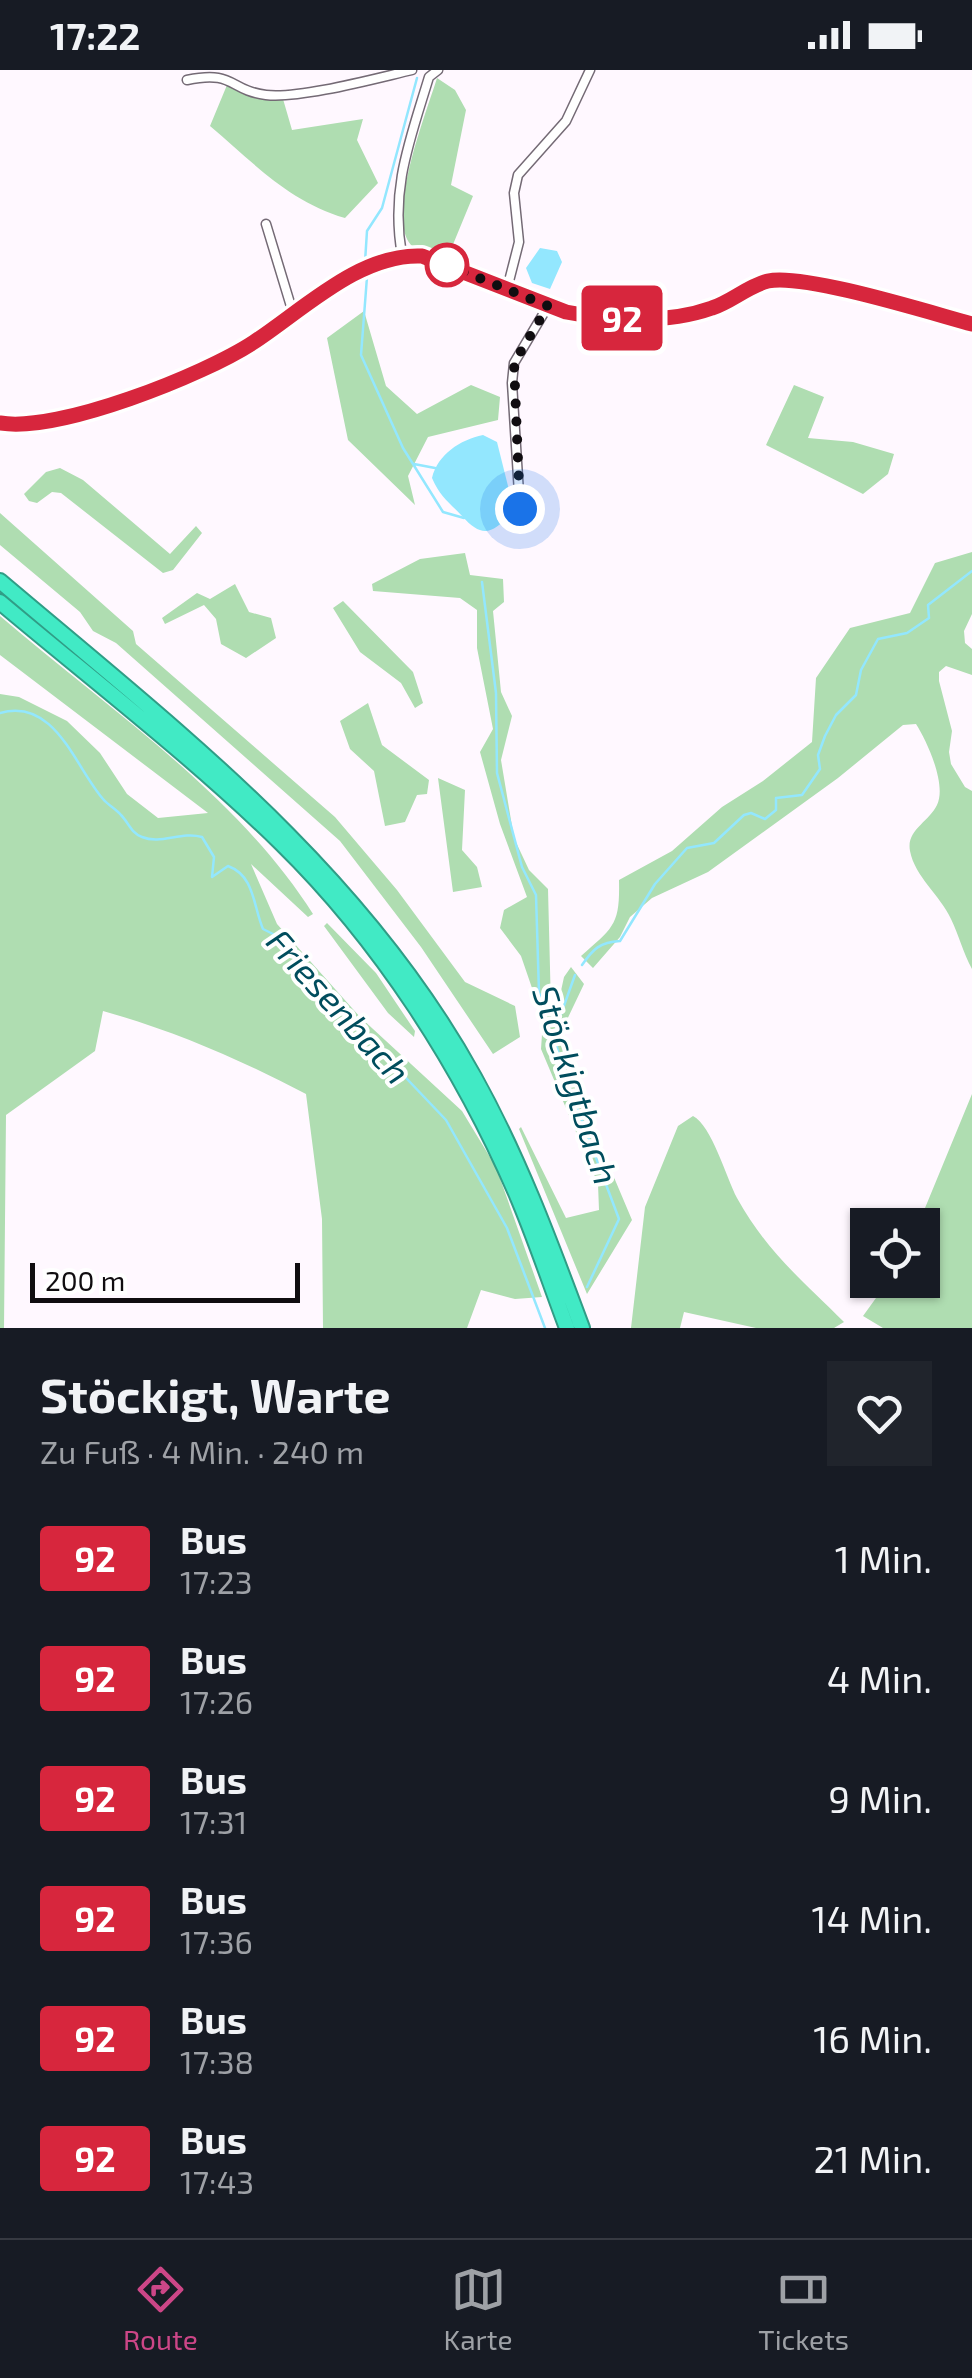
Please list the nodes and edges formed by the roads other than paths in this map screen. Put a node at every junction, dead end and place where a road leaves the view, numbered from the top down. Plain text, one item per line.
1 (412, 70) edge
2 (438, 70) edge
3 (590, 70) edge
4 (429, 78) junction
5 (187, 80) dead end
6 (266, 224) dead end
7 (402, 256) junction
8 (507, 288) junction
9 (548, 306) junction
10 (293, 313) junction
11 (972, 324) edge
12 (0, 424) edge
13 (520, 509) dead end
14 (0, 580) edge
15 (0, 602) edge
16 (566, 1328) edge
17 (582, 1328) edge

1 - 4 street
1 - 5 street
2 - 4 street
3 - 8 street
4 - 7 street
6 - 10 street
7 - 8 street
7 - 10 street
8 - 9 street
9 - 11 street
9 - 13 street
10 - 12 street
14 - 17 highway
15 - 16 highway

